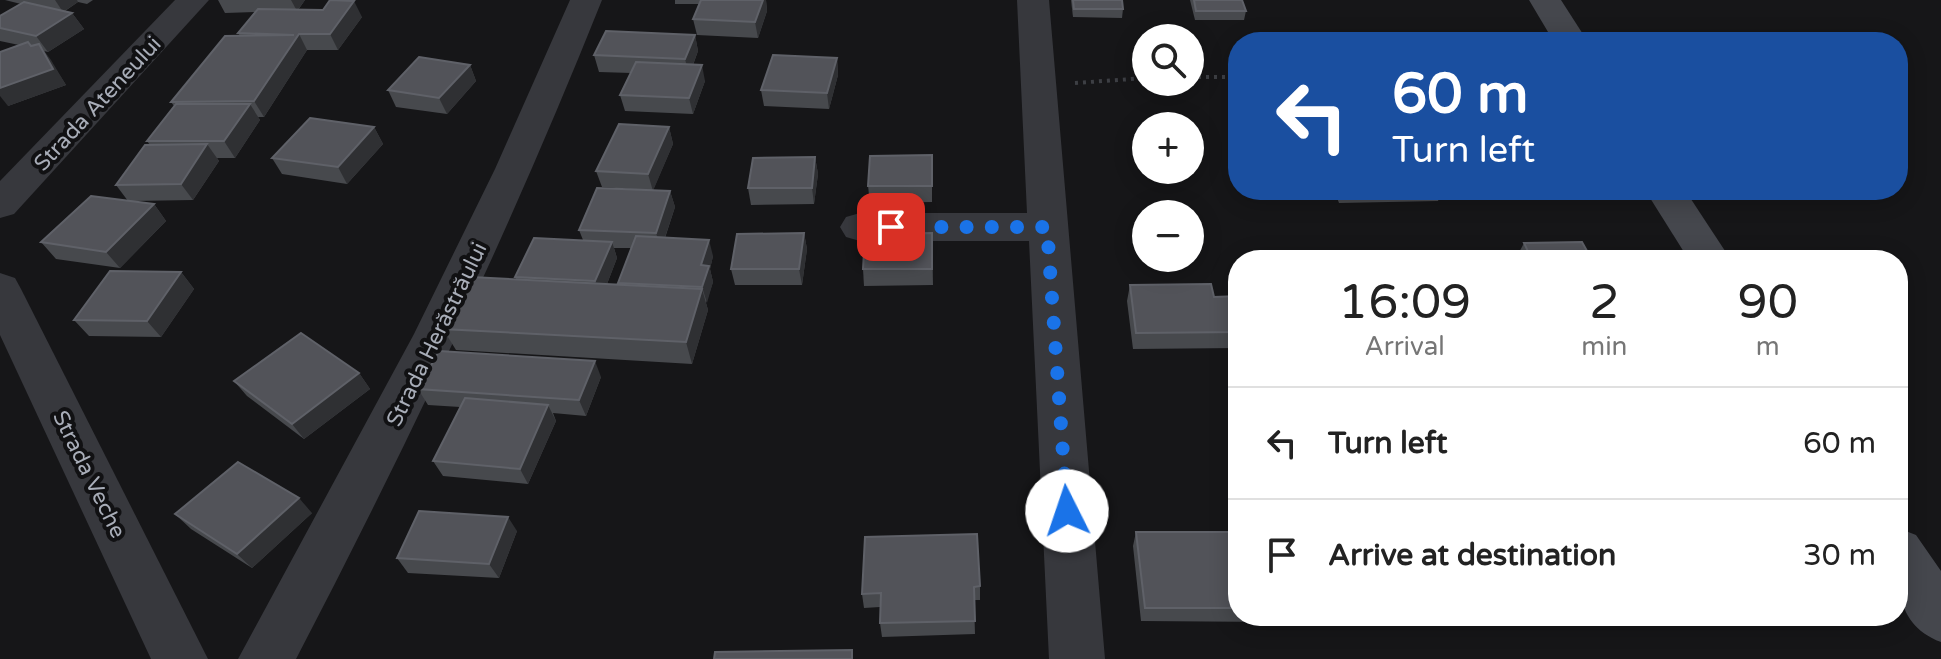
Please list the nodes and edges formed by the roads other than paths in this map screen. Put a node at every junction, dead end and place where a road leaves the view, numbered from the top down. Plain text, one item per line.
1 (193, 0) edge
2 (586, 0) edge
3 (1033, 0) edge
4 (1545, 0) edge
5 (1565, 32) edge
6 (1671, 200) edge
7 (0, 205) edge
8 (860, 227) dead end
9 (1047, 227) junction
10 (1704, 250) edge
11 (0, 289) edge
12 (1908, 566) edge
13 (1941, 617) edge
14 (180, 659) edge
15 (266, 659) edge
16 (1077, 659) edge

1 - 7 street, Strada Ateneului
2 - 15 street, Strada Herăstrăului
3 - 9 street
4 - 5 main road
6 - 10 main road
8 - 9 street
9 - 16 street
11 - 14 street, Strada Veche
12 - 13 main road

